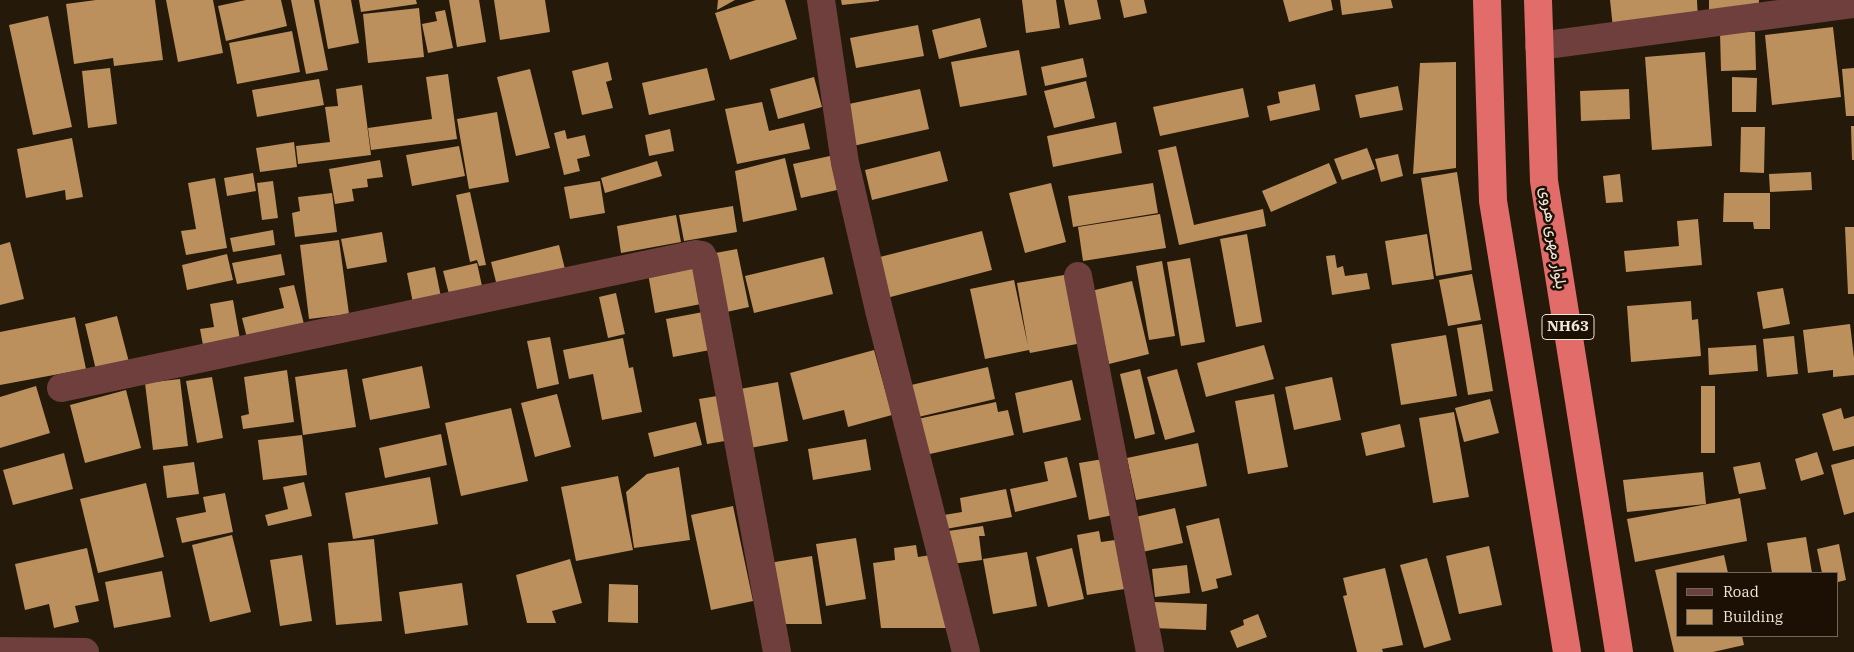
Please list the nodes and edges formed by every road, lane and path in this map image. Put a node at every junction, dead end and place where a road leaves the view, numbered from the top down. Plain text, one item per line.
1 (822, 0) edge
2 (1487, 0) edge
3 (1538, 0) edge
4 (1854, 4) edge
5 (1539, 46) junction
6 (1078, 276) dead end
7 (61, 388) dead end
8 (0, 651) edge
9 (85, 652) edge
10 (777, 652) edge
11 (966, 652) edge
12 (1150, 652) edge
13 (1567, 652) edge
14 (1620, 652) edge

1 - 11 street
2 - 13 highway
3 - 5 highway, بلوار مهری هروی / NH63
4 - 5 street
5 - 14 highway, بلوار مهری هروی / NH63
6 - 12 street
7 - 10 street
8 - 9 street

